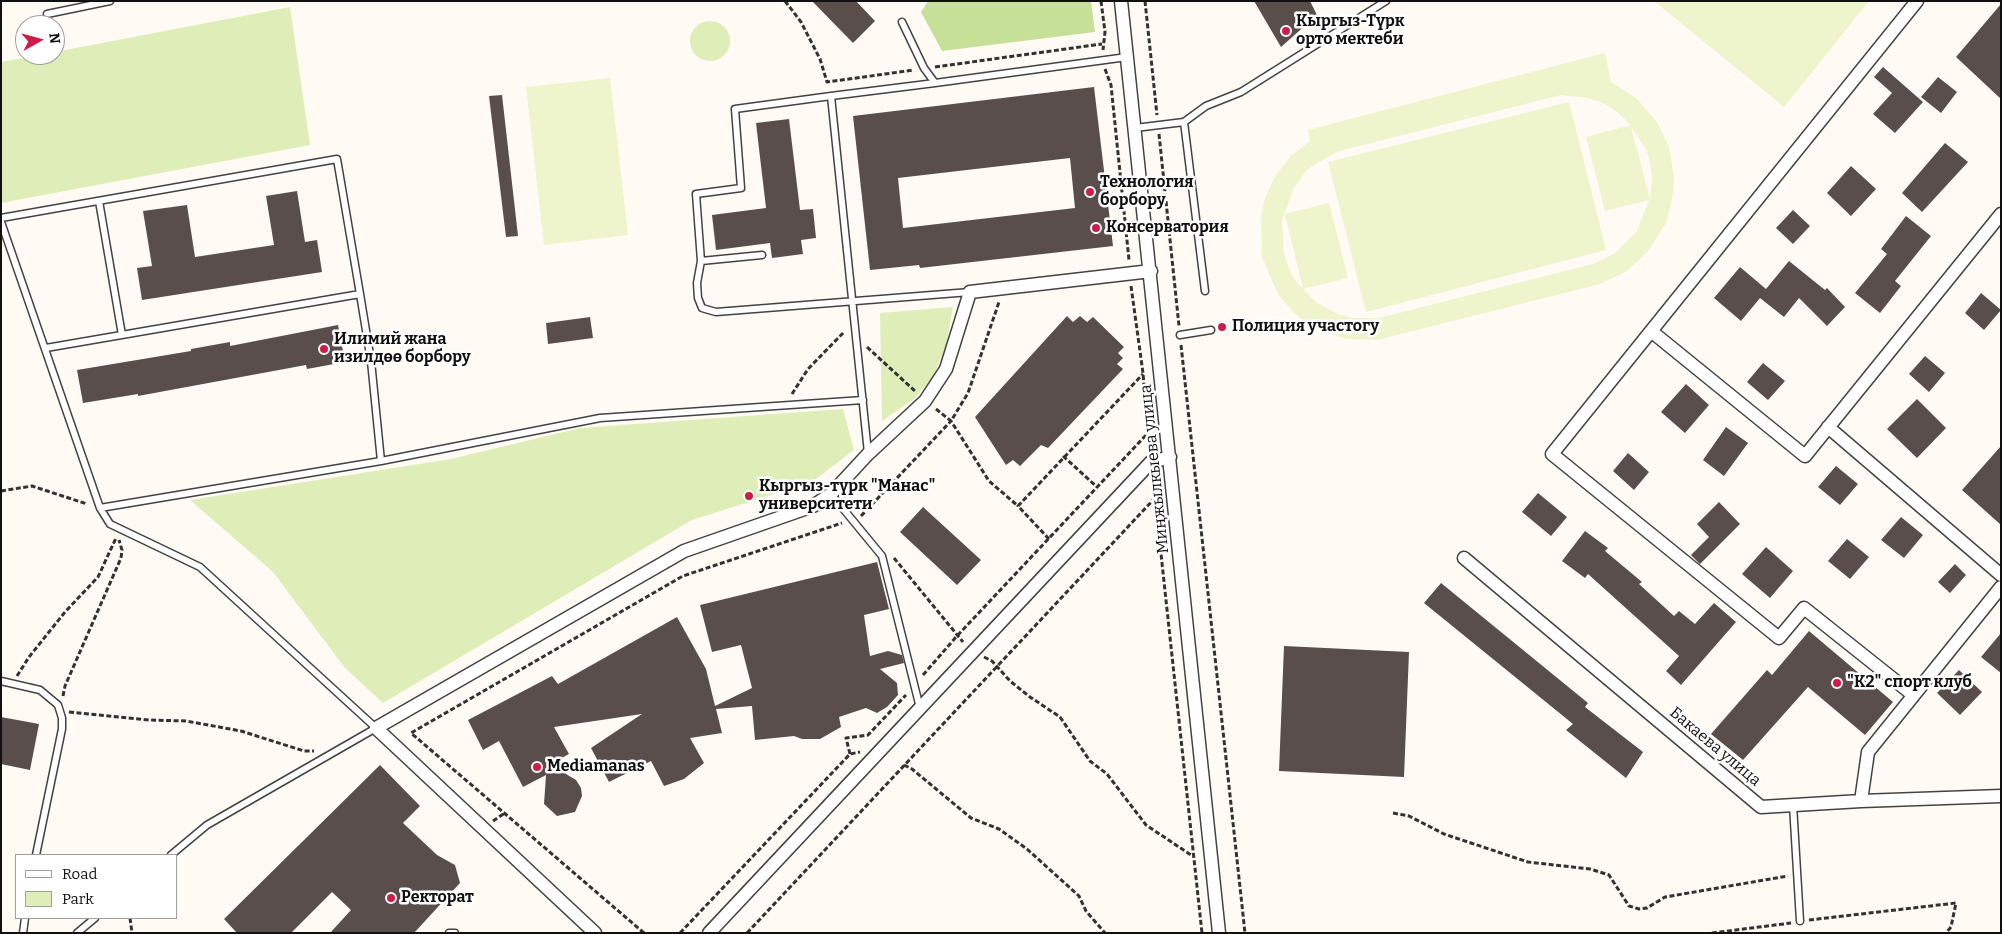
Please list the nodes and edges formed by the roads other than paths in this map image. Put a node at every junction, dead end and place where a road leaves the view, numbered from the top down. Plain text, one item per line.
1 (110, 1) edge
2 (1121, 1) edge
3 (1386, 1) edge
4 (1917, 1) edge
5 (47, 14) dead end
6 (902, 22) dead end
7 (1127, 57) junction
8 (935, 83) junction
9 (831, 96) junction
10 (1184, 122) junction
11 (1135, 128) junction
12 (99, 201) junction
13 (2001, 214) edge
14 (1, 220) edge
15 (762, 255) dead end
16 (701, 261) junction
17 (1151, 271) junction
18 (1204, 291) dead end
19 (970, 292) junction
20 (360, 294) junction
21 (852, 301) junction
22 (1211, 330) dead end
23 (1651, 331) junction
24 (122, 334) junction
25 (1180, 334) road end
26 (46, 348) junction
27 (863, 400) junction
28 (1828, 427) junction
29 (868, 454) junction
30 (1170, 457) junction
31 (381, 461) junction
32 (831, 494) junction
33 (100, 508) junction
34 (1464, 558) dead end
35 (2001, 575) edge
36 (2001, 587) edge
37 (1, 681) edge
38 (1912, 694) junction
39 (920, 710) junction
40 (376, 728) junction
41 (2001, 796) edge
42 (1861, 800) junction
43 (1793, 805) junction
44 (36, 854) edge
45 (172, 854) edge
46 (25, 919) edge
47 (94, 919) edge
48 (1800, 922) road end
49 (22, 933) edge
50 (77, 933) edge
51 (450, 933) edge
52 (454, 933) edge
53 (595, 933) edge
54 (710, 933) edge
55 (1219, 933) edge

1 - 5 lane
2 - 7 street, Миңжылкыева улица
3 - 10 lane
4 - 23 street
6 - 8 lane
7 - 8 lane
7 - 11 street, Миңжылкыева улица
8 - 9 lane
9 - 16 lane
9 - 21 lane
10 - 11 lane
10 - 18 lane
11 - 17 street, Миңжылкыева улица
12 - 14 lane
12 - 20 lane
12 - 24 lane
13 - 28 street
14 - 26 lane
15 - 16 lane
16 - 21 lane
17 - 19 street
17 - 30 street, Миңжылкыева улица
19 - 21 lane
19 - 29 street
20 - 24 lane
20 - 31 lane
21 - 27 lane
22 - 25 lane
23 - 28 street
23 - 38 street
24 - 26 lane
26 - 33 lane
27 - 29 lane
27 - 31 lane
28 - 35 street
29 - 32 street
30 - 39 street
30 - 55 street, Миңжылкыева улица
31 - 33 lane
32 - 39 lane
32 - 40 street
33 - 40 lane
34 - 43 street, Бакаева улица
36 - 38 street
37 - 44 lane
38 - 42 street
39 - 54 street
40 - 45 lane
40 - 53 street
41 - 42 street, Бакаева улица
42 - 43 street, Бакаева улица
43 - 48 lane
46 - 49 lane
47 - 50 lane
51 - 52 lane

